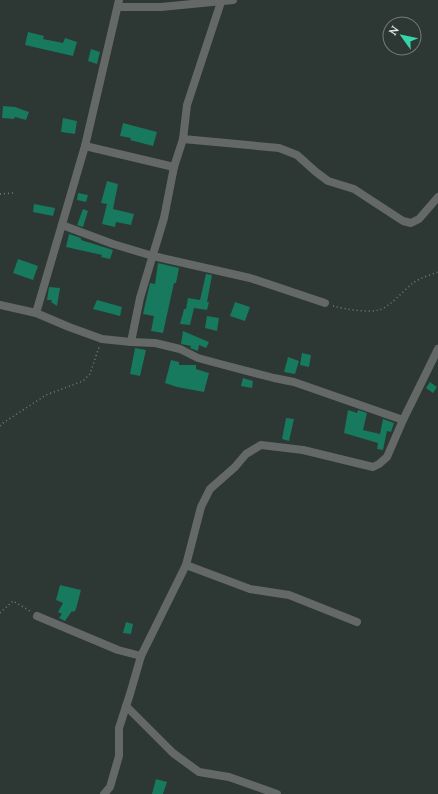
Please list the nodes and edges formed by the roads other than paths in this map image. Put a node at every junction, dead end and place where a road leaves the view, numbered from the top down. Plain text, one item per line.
1 (233, 0) edge
2 (221, 2) junction
3 (119, 4) edge
4 (183, 139) junction
5 (85, 146) junction
6 (174, 167) junction
7 (438, 197) edge
8 (62, 225) junction
9 (153, 256) junction
10 (325, 304) road end
11 (0, 305) edge
12 (36, 313) junction
13 (131, 342) junction
14 (438, 349) edge
15 (403, 420) junction
16 (186, 565) junction
17 (37, 616) road end
18 (357, 622) dead end
19 (140, 656) junction
20 (126, 706) junction
21 (104, 794) edge
22 (277, 794) edge

1 - 2 street
2 - 3 street
2 - 4 street
3 - 5 street
4 - 6 street
4 - 7 street
5 - 6 street
5 - 8 street
6 - 9 street
8 - 9 street
8 - 12 street
9 - 10 street
9 - 13 street
11 - 12 street
12 - 13 street
13 - 15 street
14 - 15 street
15 - 16 street
16 - 18 street
16 - 19 street
17 - 19 street
19 - 20 street
20 - 21 street
20 - 22 street

